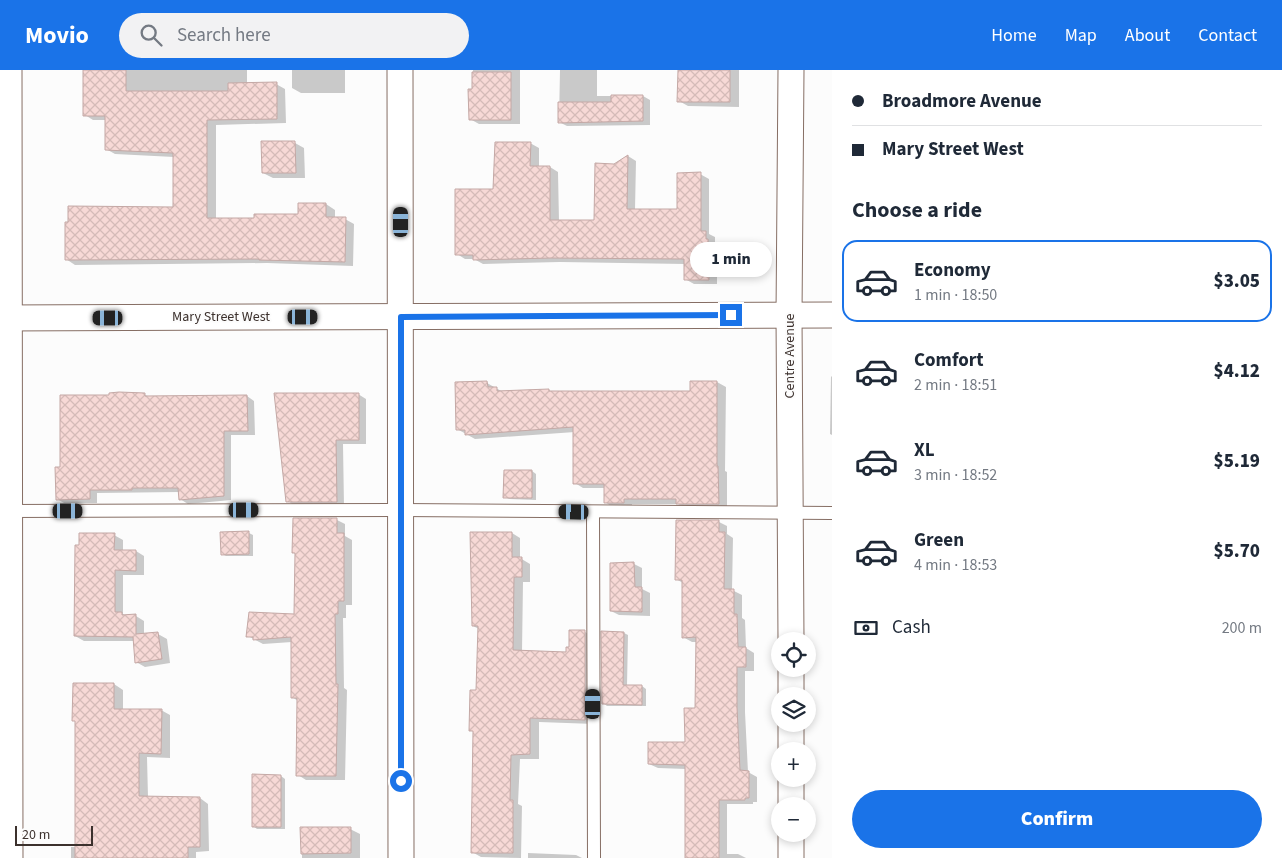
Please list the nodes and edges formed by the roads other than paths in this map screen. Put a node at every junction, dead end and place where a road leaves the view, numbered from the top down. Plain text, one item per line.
1 (9, 70) edge
2 (400, 70) edge
3 (791, 70) edge
4 (789, 315) junction
5 (832, 315) edge
6 (401, 317) junction
7 (5, 318) edge
8 (401, 510) junction
9 (5, 511) edge
10 (593, 512) junction
11 (790, 513) junction
12 (832, 513) edge
13 (791, 632) edge
14 (791, 842) edge
15 (10, 858) edge
16 (401, 858) edge
17 (594, 858) edge
18 (791, 858) edge

1 - 7 street
2 - 6 street
3 - 4 street, Centre Avenue
4 - 5 street, Mary Street West
4 - 6 street, Mary Street West
4 - 11 street, Centre Avenue
6 - 7 street, Mary Street West
6 - 8 street
7 - 9 street
8 - 9 lane
8 - 10 lane
8 - 16 street
9 - 15 street
10 - 11 lane
10 - 17 lane
11 - 12 lane
11 - 13 street, Centre Avenue
14 - 18 street

